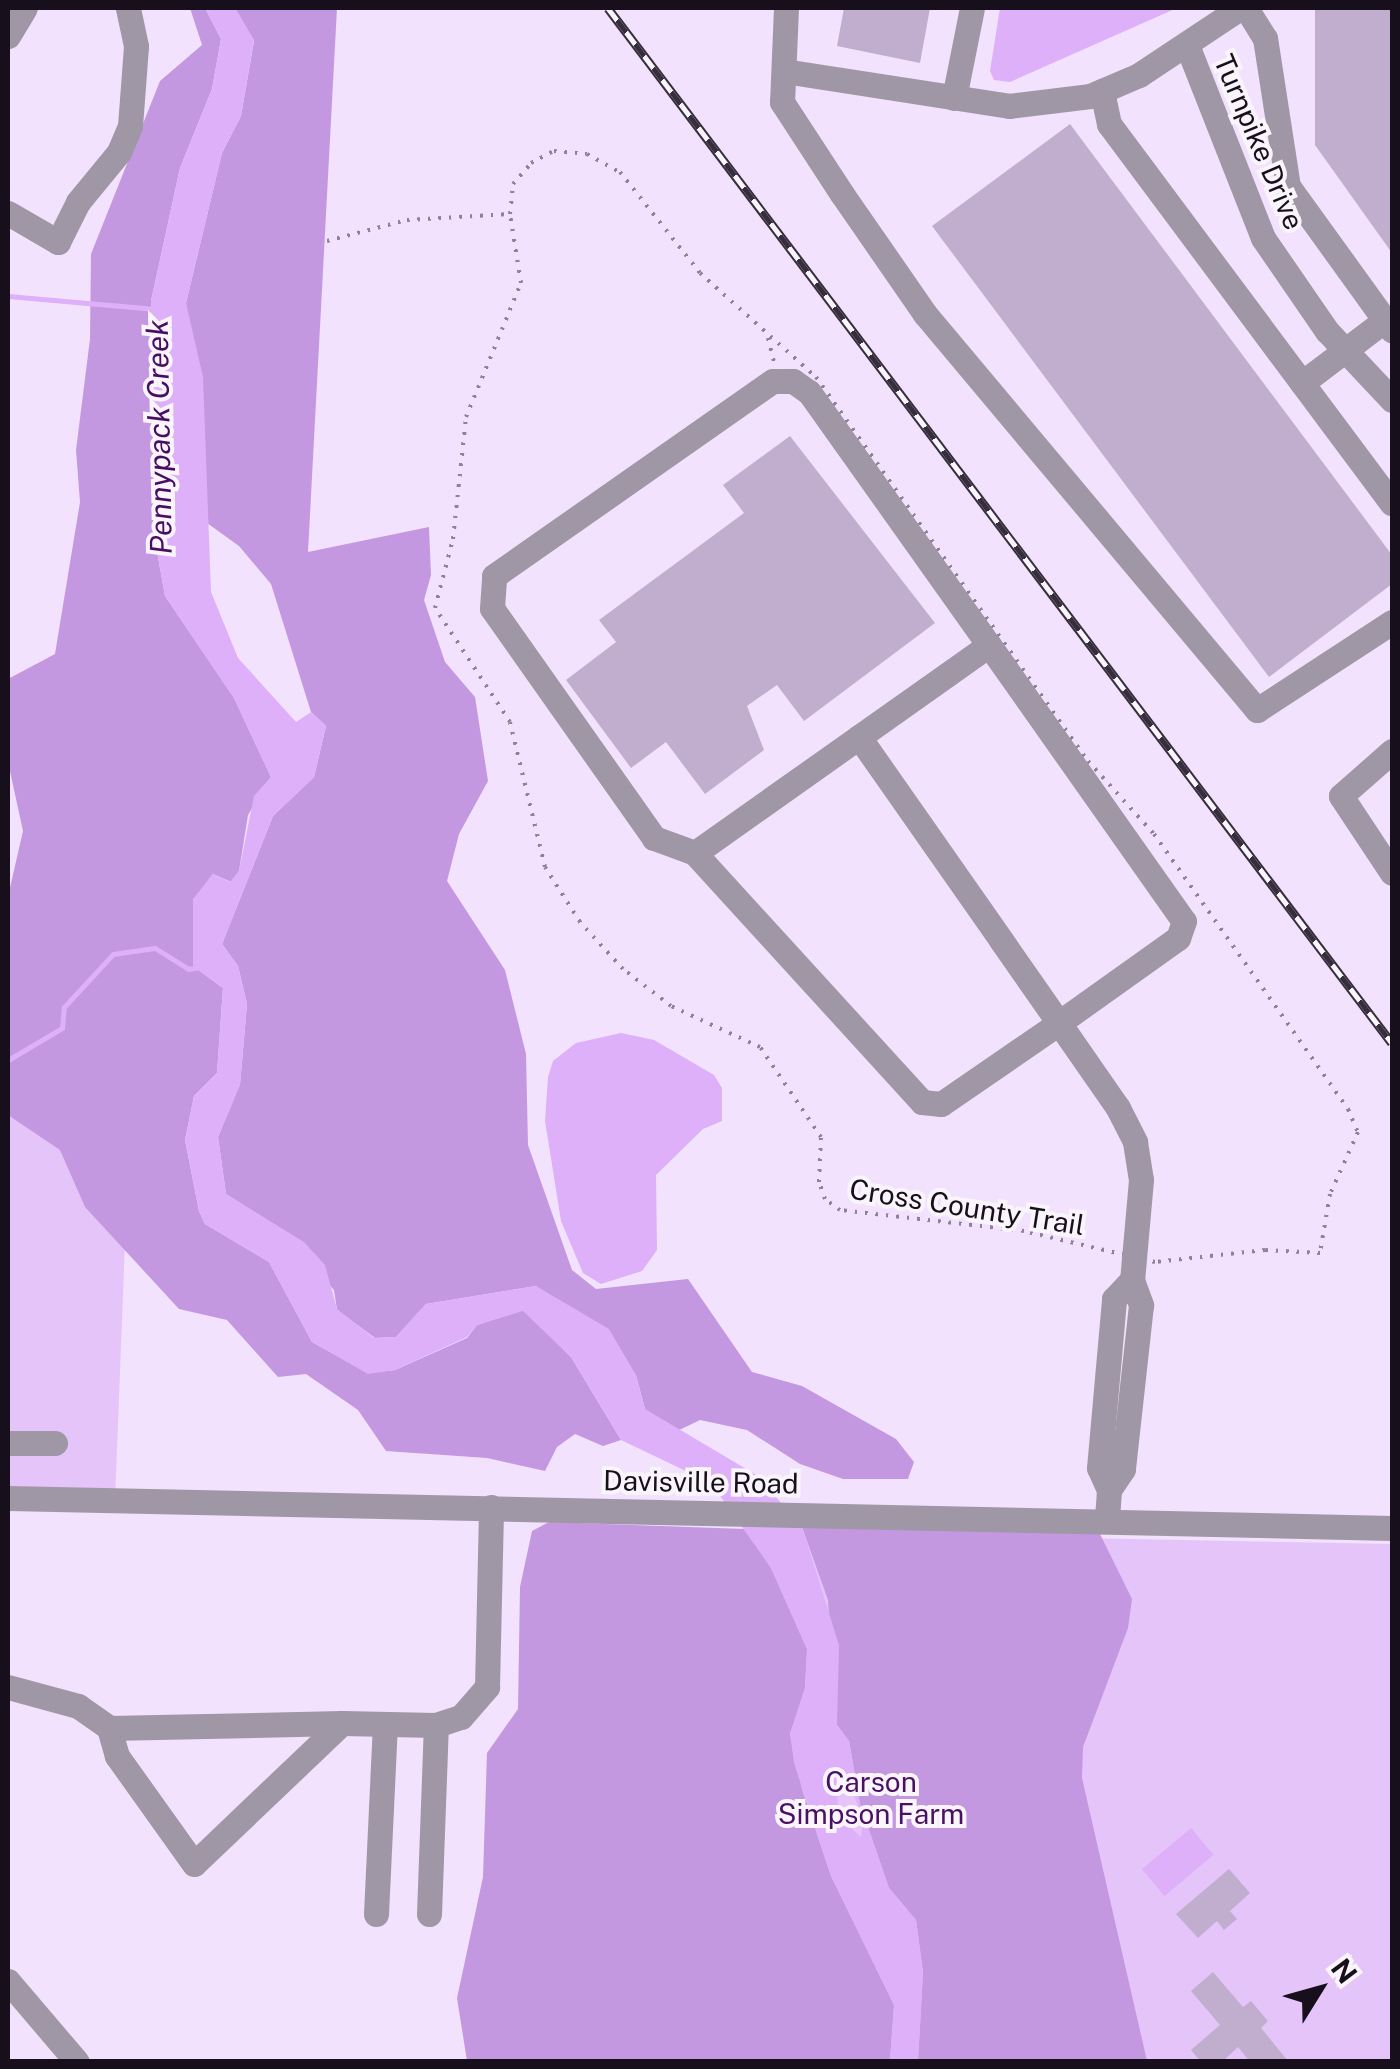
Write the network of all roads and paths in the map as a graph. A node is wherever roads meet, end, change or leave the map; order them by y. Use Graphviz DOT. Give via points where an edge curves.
graph roads {
  1 [pos="25,8"];
  2 [pos="128,8"];
  3 [pos="786,8"];
  4 [pos="972,8"];
  5 [pos="1243,8"];
  6 [pos="8,36"];
  7 [pos="1188,45"];
  8 [pos="784,72"];
  9 [pos="1102,91"];
  10 [pos="954,98"];
  11 [pos="8,213"];
  12 [pos="327,241"];
  13 [pos="1388,325"];
  14 [pos="1346,350"];
  15 [pos="1302,383"];
  16 [pos="1392,400"];
  17 [pos="1392,503"];
  18 [pos="1392,622"];
  19 [pos="989,645"];
  20 [pos="859,737"];
  21 [pos="1392,752"];
  22 [pos="695,853"];
  23 [pos="1392,873"];
  24 [pos="1059,1022"];
  25 [pos="1119,1254"];
  26 [pos="8,1443"];
  27 [pos="55,1443"];
  28 [pos="8,1498"];
  29 [pos="491,1508"];
  30 [pos="1107,1520"];
  31 [pos="1392,1528"];
  32 [pos="8,1687"];
  33 [pos="342,1723"];
  34 [pos="385,1724"];
  35 [pos="436,1725"];
  36 [pos="108,1728"];
  37 [pos="376,1914"];
  38 [pos="429,1914"];
  39 [pos="8,1981"];
  40 [pos="77,2062"];
  1 -- 6 [label="street"];
  2 -- 11 [label="street" via="136,46 130,126 118,152 78,202 58,242"];
  3 -- 8 [label="street"];
  4 -- 10 [label="street"];
  5 -- 7 [label="street"];
  5 -- 13 [label="street" via="1265,38 1288,186"];
  7 -- 9 [label="street"];
  7 -- 14 [label="street, Turnpike Drive" via="1263,238"];
  8 -- 10 [label="street"];
  8 -- 18 [label="street" via="782,102 925,314 1257,710"];
  9 -- 10 [label="street" via="1010,106"];
  9 -- 15 [label="street" via="1109,124"];
  12 -- 25 [label="path, Cross County Trail" via="407,220 510,214 521,282 466,417 453,539 435,608 510,722 546,866 580,922 622,969 671,1006 760,1047 821,1137 820,1182 825,1199 840,1210 1024,1231"];
  13 -- 14 [label="street"];
  14 -- 15 [label="street"];
  14 -- 16 [label="street, Turnpike Drive"];
  15 -- 17 [label="street"];
  19 -- 20 [label="street"];
  19 -- 22 [label="street" via="808,392 792,382 773,381 494,576 492,608 654,838"];
  19 -- 24 [label="street" via="1184,921 1178,938"];
  20 -- 22 [label="street"];
  20 -- 24 [label="street"];
  21 -- 23 [label="street" via="1341,796"];
  22 -- 24 [label="street" via="922,1102 941,1104"];
  24 -- 30 [label="street" via="1135,1142 1141,1180 1132,1280 1114,1299 1099,1468 1109,1490"];
  26 -- 27 [label="street"];
  28 -- 29 [label="street, Davisville Road"];
  29 -- 30 [label="street, Davisville Road"];
  29 -- 35 [label="street" via="487,1687 472,1710"];
  30 -- 31 [label="street, Davisville Road"];
  32 -- 36 [label="street" via="78,1706"];
  33 -- 34 [label="street"];
  33 -- 36 [label="street"];
  33 -- 36 [label="street" via="194,1864 118,1756"];
  34 -- 35 [label="street"];
  34 -- 37 [label="street"];
  35 -- 38 [label="street"];
  39 -- 40 [label="street"];
}
